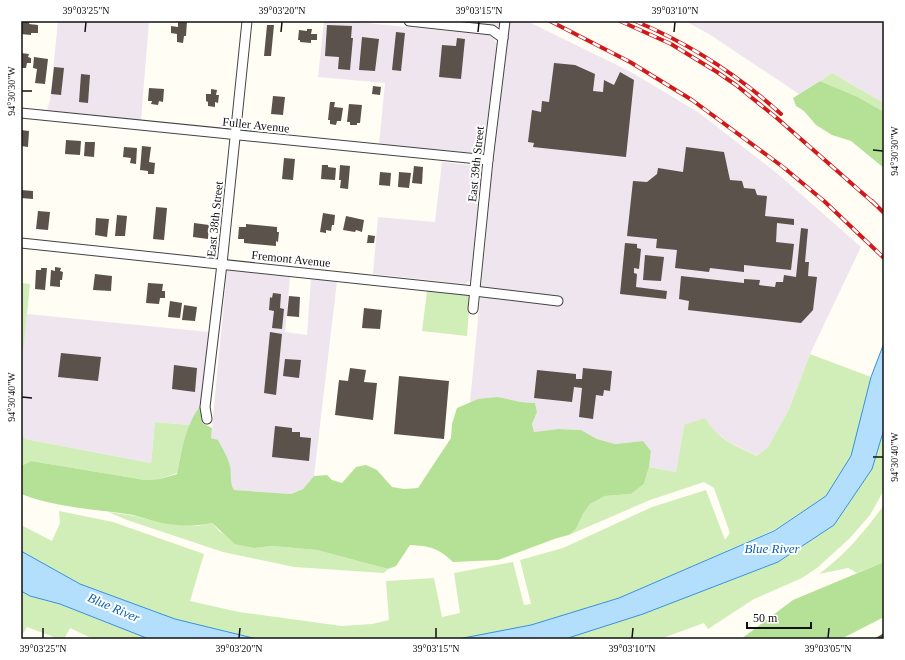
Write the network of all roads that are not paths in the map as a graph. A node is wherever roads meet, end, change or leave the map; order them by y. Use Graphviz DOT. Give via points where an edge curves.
graph roads {
  1 [pos="247,21"];
  2 [pos="409,21"];
  3 [pos="505,21"];
  4 [pos="502,38"];
  5 [pos="21,113"];
  6 [pos="235,135"];
  7 [pos="488,160"];
  8 [pos="21,243"];
  9 [pos="222,264"];
  10 [pos="474,291"];
  11 [pos="558,301"];
  12 [pos="473,309"];
  13 [pos="207,419"];
  1 -- 6 [label="street, East 38th Street"];
  2 -- 4 [label="street" via="492,30"];
  3 -- 4 [label="street, East 39th Street"];
  4 -- 7 [label="street, East 39th Street"];
  5 -- 6 [label="street, Fuller Avenue"];
  6 -- 7 [label="street, Fuller Avenue"];
  6 -- 9 [label="street, East 38th Street"];
  7 -- 10 [label="street, East 39th Street"];
  8 -- 9 [label="street, Fremont Avenue"];
  9 -- 10 [label="street, Fremont Avenue"];
  9 -- 13 [label="street, East 38th Street" via="205,407"];
  10 -- 11 [label="street, Fremont Avenue"];
  10 -- 12 [label="street, East 39th Street"];
}
